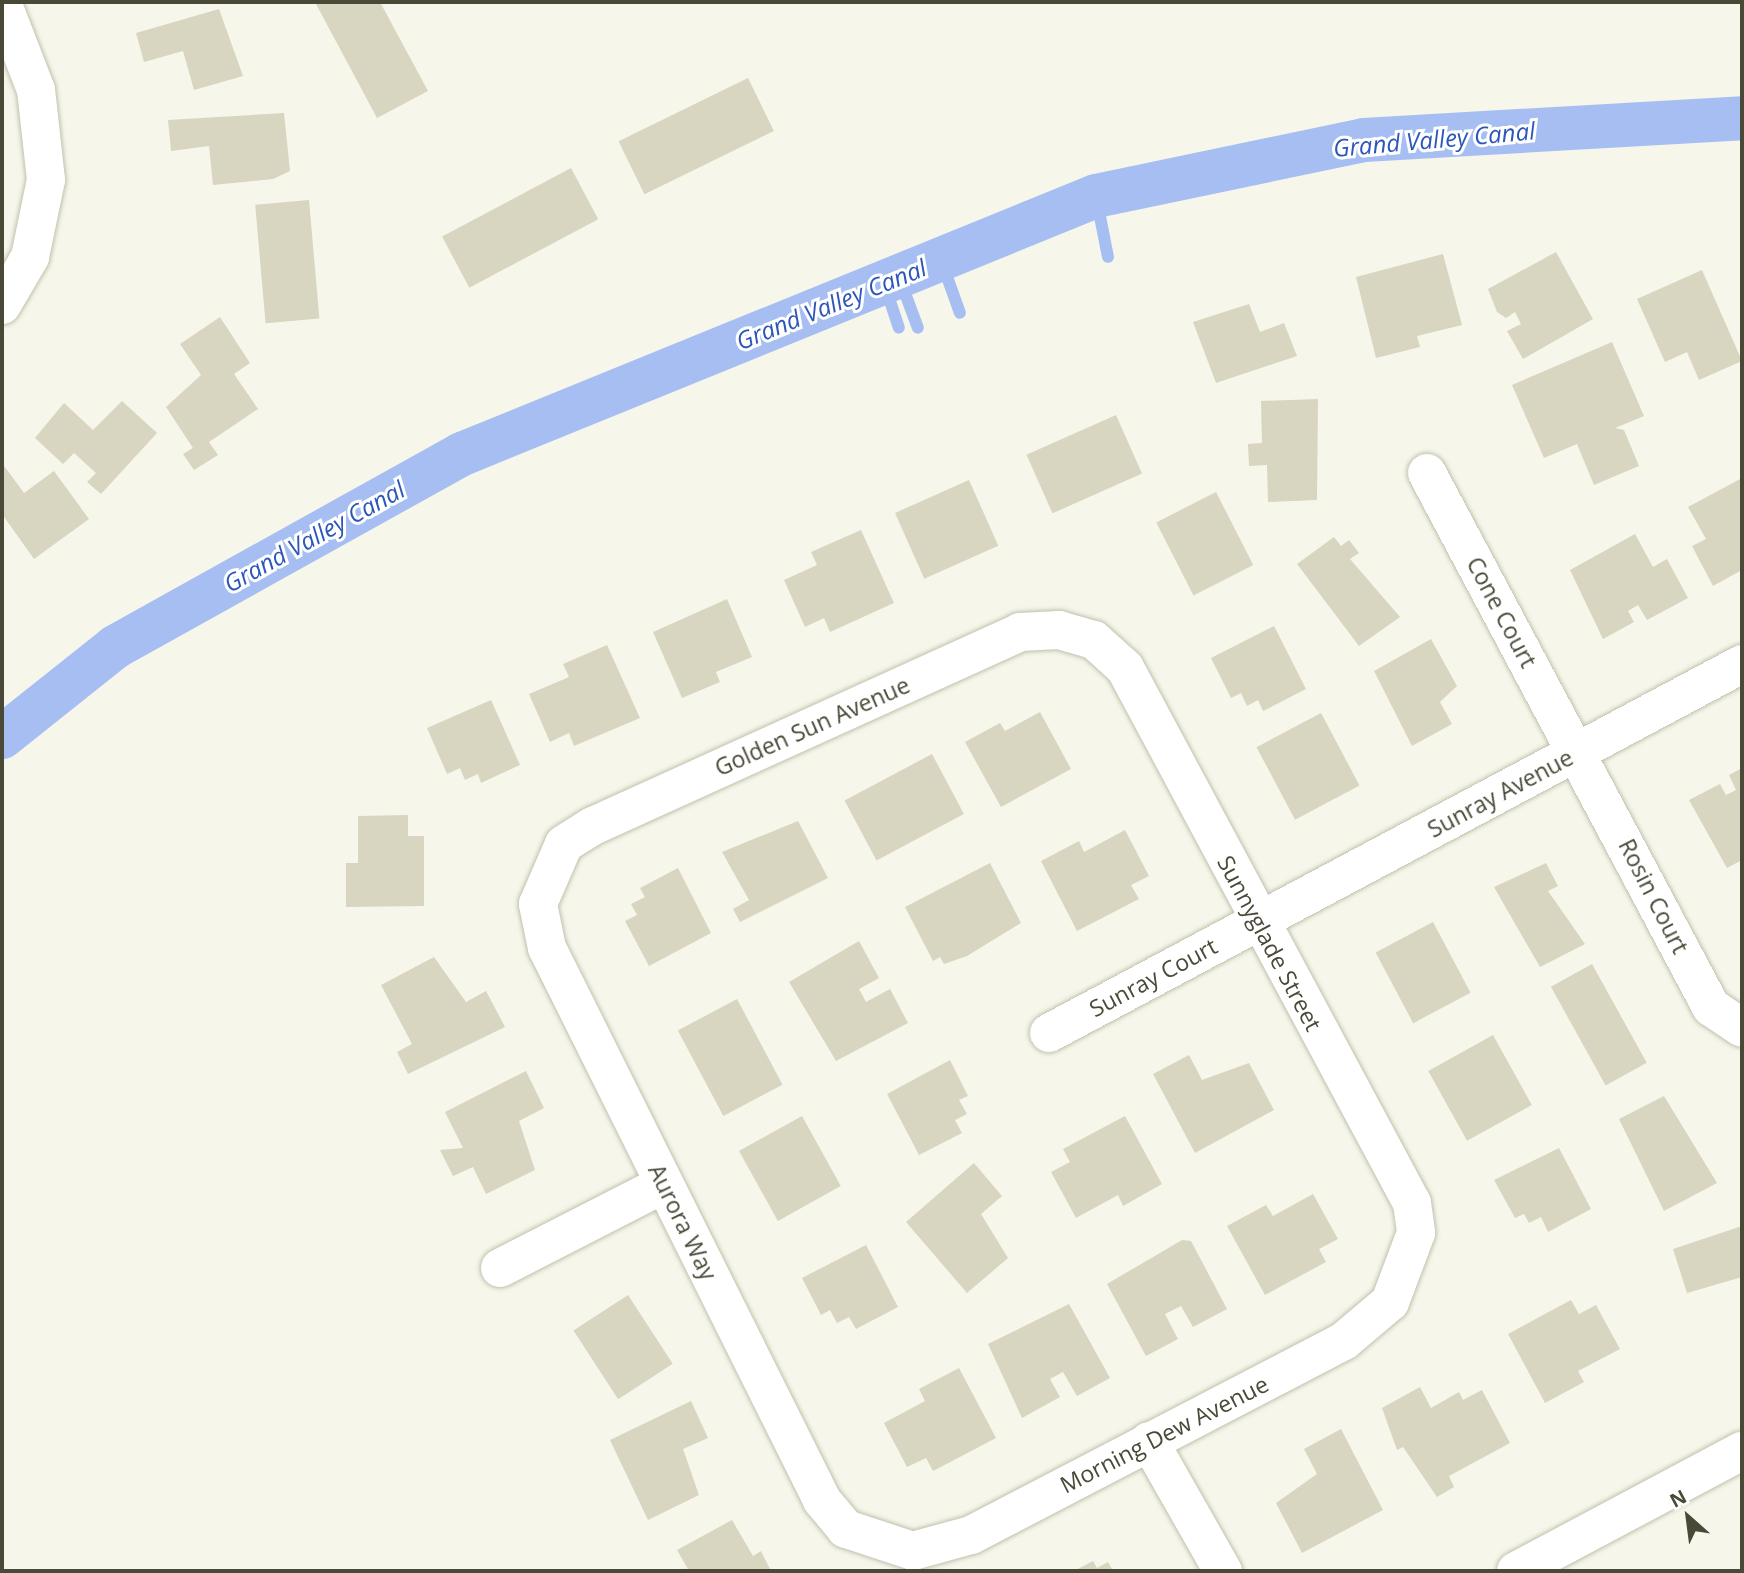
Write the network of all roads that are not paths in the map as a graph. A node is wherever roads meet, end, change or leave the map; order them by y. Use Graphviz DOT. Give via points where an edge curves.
graph roads {
  1 [pos="2,2"];
  2 [pos="2,305"];
  3 [pos="1427,473"];
  4 [pos="1094,640"];
  5 [pos="1742,664"];
  6 [pos="1578,752"];
  7 [pos="549,870"];
  8 [pos="1257,921"];
  9 [pos="1742,1028"];
  10 [pos="1049,1033"];
  11 [pos="664,1184"];
  12 [pos="1409,1259"];
  13 [pos="500,1268"];
  14 [pos="1149,1441"];
  15 [pos="1742,1451"];
  16 [pos="882,1544"];
  17 [pos="1223,1571"];
  18 [pos="1516,1571"];
  1 -- 2 [label="street" via="36,90 46,180 30,257"];
  3 -- 6 [label="street, Cone Court"];
  4 -- 7 [label="street, Golden Sun Avenue" via="1059,630 1020,632 593,826 564,844"];
  4 -- 8 [label="street, Sunnyglade Street" via="1125,668"];
  5 -- 6 [label="street, Sunray Avenue"];
  6 -- 8 [label="street, Sunray Avenue"];
  6 -- 9 [label="street, Rosin Court" via="1711,1007"];
  7 -- 11 [label="street, Aurora Way" via="538,904 547,948"];
  8 -- 10 [label="street, Sunray Court"];
  8 -- 12 [label="street, Sunnyglade Street" via="1412,1203 1416,1233"];
  11 -- 13 [label="street"];
  11 -- 16 [label="street, Aurora Way" via="822,1500 846,1529"];
  12 -- 14 [label="street, Morning Dew Avenue" via="1390,1302 1345,1341"];
  14 -- 16 [label="street, Morning Dew Avenue" via="971,1535 913,1550"];
  14 -- 17 [label="street"];
  15 -- 18 [label="street"];
}
